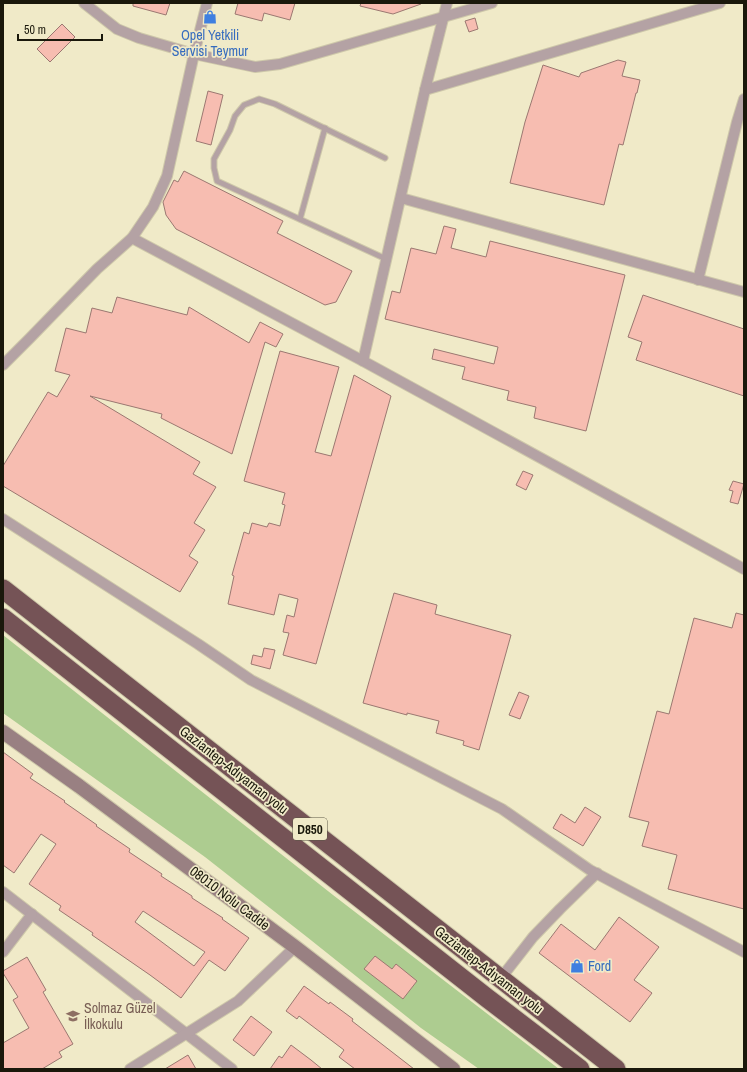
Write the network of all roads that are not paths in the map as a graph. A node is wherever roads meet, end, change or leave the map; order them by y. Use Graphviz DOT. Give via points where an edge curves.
graph roads {
  1 [pos="84,3"];
  2 [pos="207,3"];
  3 [pos="448,3"];
  4 [pos="492,3"];
  5 [pos="720,3"];
  6 [pos="444,17"];
  7 [pos="194,54"];
  8 [pos="425,90"];
  9 [pos="744,99"];
  10 [pos="324,128"];
  11 [pos="385,158"];
  12 [pos="401,198"];
  13 [pos="300,218"];
  14 [pos="132,238"];
  15 [pos="386,259"];
  16 [pos="698,280"];
  17 [pos="744,292"];
  18 [pos="363,361"];
  19 [pos="3,365"];
  20 [pos="3,519"];
  21 [pos="744,569"];
  22 [pos="3,589"];
  23 [pos="3,618"];
  24 [pos="4,735"];
  25 [pos="597,874"];
  26 [pos="3,892"];
  27 [pos="32,914"];
  28 [pos="295,947"];
  29 [pos="3,952"];
  30 [pos="744,952"];
  31 [pos="501,978"];
  32 [pos="186,1034"];
  33 [pos="445,1067"];
  34 [pos="130,1069"];
  35 [pos="232,1069"];
  36 [pos="580,1069"];
  37 [pos="616,1069"];
  1 -- 7 [label="street" via="117,29"];
  2 -- 7 [label="street"];
  3 -- 6 [label="street"];
  4 -- 6 [label="street"];
  5 -- 8 [label="street"];
  6 -- 7 [label="street" via="280,64 255,67"];
  6 -- 8 [label="street"];
  7 -- 14 [label="street" via="167,176 153,207"];
  8 -- 12 [label="street"];
  9 -- 16 [label="street"];
  10 -- 11 [label="lane"];
  10 -- 13 [label="lane"];
  10 -- 13 [label="lane" via="259,99 244,105 235,116 214,159 217,181"];
  12 -- 15 [label="street"];
  12 -- 16 [label="street"];
  13 -- 15 [label="lane"];
  14 -- 18 [label="street"];
  14 -- 19 [label="street" via="97,269"];
  15 -- 18 [label="street"];
  16 -- 17 [label="street"];
  18 -- 21 [label="street"];
  20 -- 25 [label="street" via="251,680 502,809"];
  22 -- 31 [label="highway, Gaziantep-Adıyaman yolu / D850"];
  23 -- 36 [label="highway, Gaziantep-Adıyaman yolu / D850"];
  24 -- 28 [label="street, 08010 Nolu Cadde" via="85,791"];
  25 -- 30 [label="street"];
  25 -- 31 [label="street" via="533,937"];
  26 -- 27 [label="street"];
  27 -- 29 [label="street"];
  27 -- 32 [label="street"];
  28 -- 32 [label="street" via="238,1001"];
  28 -- 33 [label="street, 08010 Nolu Cadde"];
  31 -- 37 [label="highway, Gaziantep-Adıyaman yolu / D850"];
  32 -- 34 [label="street"];
  32 -- 35 [label="street"];
}
